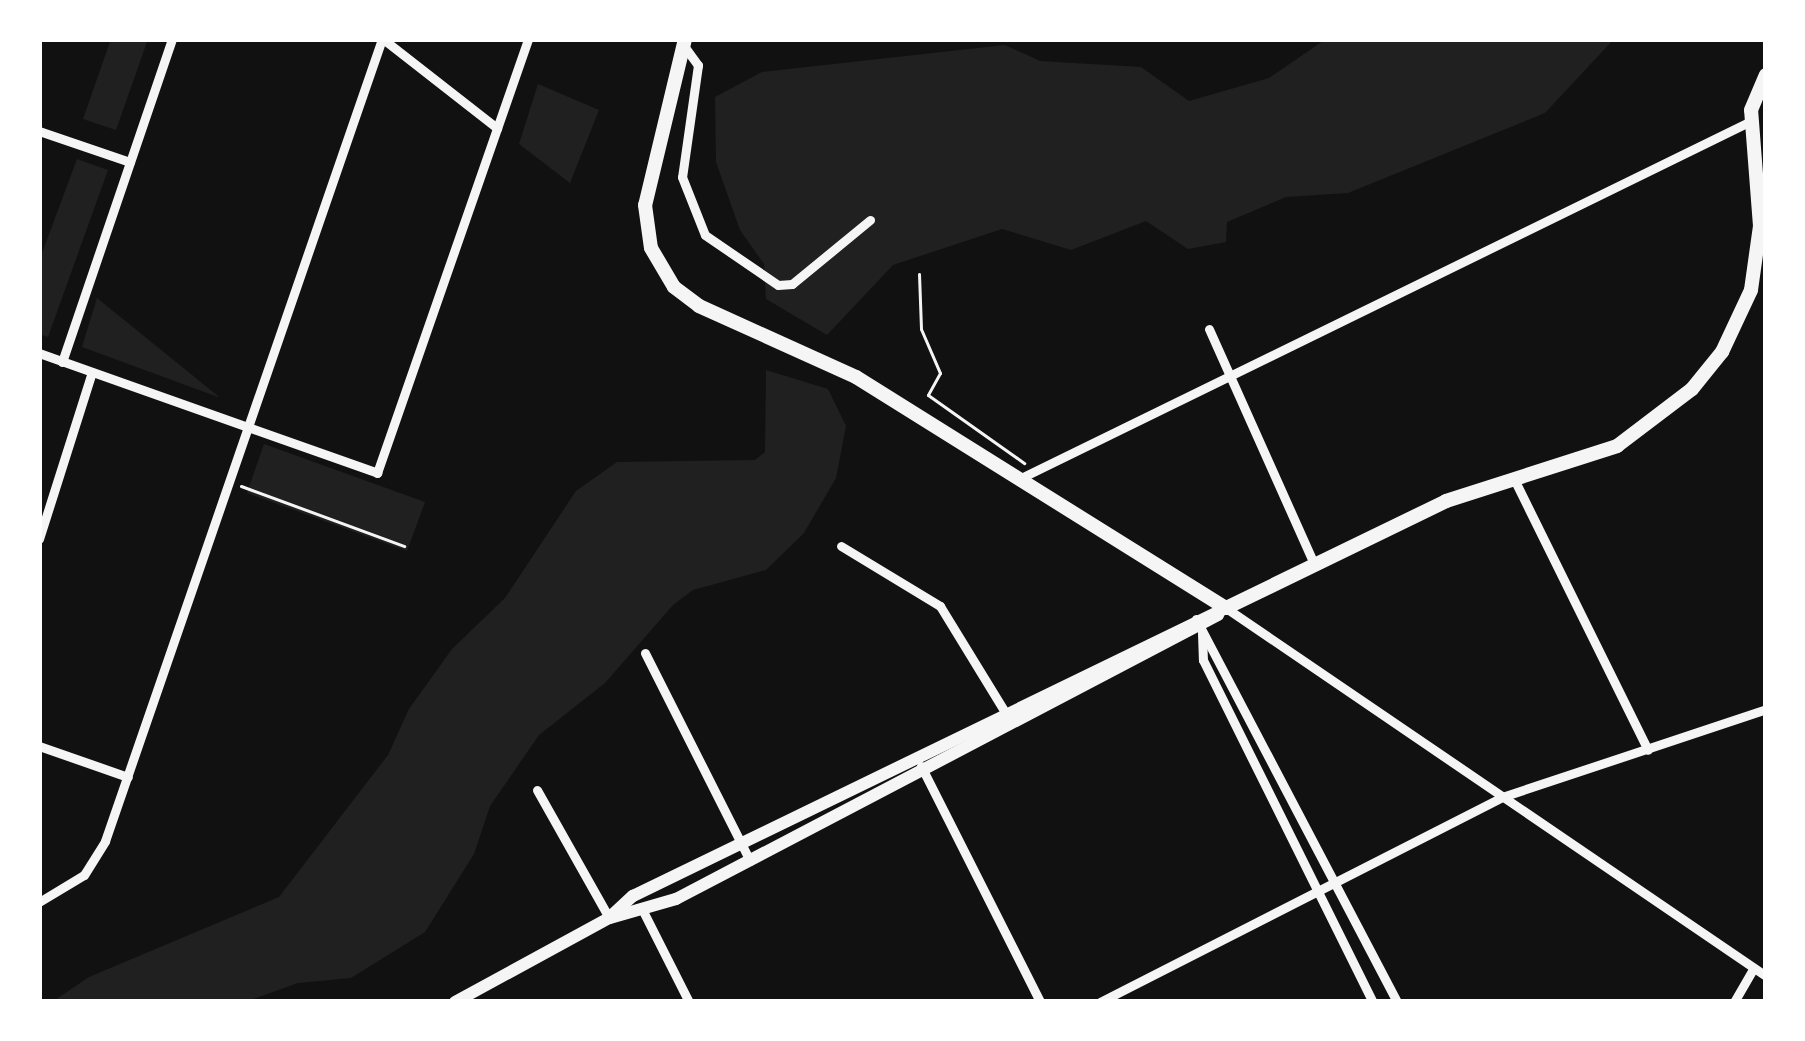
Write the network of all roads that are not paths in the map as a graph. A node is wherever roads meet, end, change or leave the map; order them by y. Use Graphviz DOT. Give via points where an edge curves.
graph roads {
  1 [pos="172,39"];
  2 [pos="383,39"];
  3 [pos="528,39"];
  4 [pos="685,43"];
  5 [pos="1766,75"];
  6 [pos="1751,121"];
  7 [pos="497,128"];
  8 [pos="39,131"];
  9 [pos="130,162"];
  10 [pos="870,220"];
  11 [pos="1209,329"];
  12 [pos="39,353"];
  13 [pos="62,362"];
  14 [pos="92,372"];
  15 [pos="1229,372"];
  16 [pos="253,429"];
  17 [pos="1030,473"];
  18 [pos="1514,478"];
  19 [pos="39,539"];
  20 [pos="841,546"];
  21 [pos="1314,564"];
  22 [pos="1226,608"];
  23 [pos="1199,624"];
  24 [pos="645,653"];
  25 [pos="1766,709"];
  26 [pos="1010,721"];
  27 [pos="39,746"];
  28 [pos="1648,750"];
  29 [pos="921,766"];
  30 [pos="128,777"];
  31 [pos="537,790"];
  32 [pos="1502,797"];
  33 [pos="740,845"];
  34 [pos="750,861"];
  35 [pos="1337,881"];
  36 [pos="1317,891"];
  37 [pos="39,902"];
  38 [pos="644,913"];
  39 [pos="609,918"];
  40 [pos="1754,968"];
  41 [pos="1766,976"];
  42 [pos="455,1002"];
  43 [pos="689,1002"];
  44 [pos="1040,1002"];
  45 [pos="1100,1002"];
  46 [pos="1373,1002"];
  47 [pos="1397,1002"];
  48 [pos="1734,1002"];
  1 -- 9 [label="street"];
  2 -- 7 [label="street"];
  2 -- 16 [label="street"];
  3 -- 7 [label="street"];
  4 -- 10 [label="street" via="698,65 685,200 717,247 778,285 792,284"];
  4 -- 17 [label="main road" via="646,191 647,234 674,287"];
  5 -- 6 [label="main road"];
  6 -- 15 [label="street"];
  6 -- 18 [label="main road" via="1759,247 1751,290 1722,352 1637,434"];
  7 -- 16 [label="street" via="377,473"];
  8 -- 9 [label="street"];
  9 -- 13 [label="street"];
  11 -- 15 [label="street"];
  12 -- 13 [label="street"];
  13 -- 14 [label="street"];
  14 -- 16 [label="street"];
  14 -- 19 [label="street"];
  15 -- 17 [label="street"];
  15 -- 21 [label="street"];
  16 -- 30 [label="street"];
  17 -- 22 [label="main road"];
  18 -- 21 [label="main road"];
  18 -- 28 [label="street"];
  20 -- 26 [label="street" via="940,606"];
  21 -- 22 [label="main road"];
  22 -- 23 [label="street"];
  22 -- 32 [label="street"];
  23 -- 26 [label="street"];
  23 -- 35 [label="street"];
  23 -- 36 [label="street" via="1203,660"];
  24 -- 33 [label="street"];
  25 -- 28 [label="street"];
  26 -- 29 [label="street"];
  27 -- 30 [label="street"];
  28 -- 32 [label="street"];
  29 -- 33 [label="street"];
  29 -- 34 [label="street"];
  29 -- 44 [label="street"];
  30 -- 37 [label="street" via="92,865"];
  31 -- 39 [label="street"];
  32 -- 35 [label="street"];
  32 -- 40 [label="street"];
  33 -- 34 [label="street"];
  33 -- 39 [label="street" via="633,896"];
  34 -- 38 [label="street"];
  35 -- 36 [label="street"];
  35 -- 47 [label="street"];
  36 -- 45 [label="street"];
  36 -- 46 [label="street"];
  38 -- 39 [label="street"];
  38 -- 43 [label="street"];
  39 -- 42 [label="street"];
  40 -- 41 [label="street"];
  40 -- 48 [label="street"];
}
